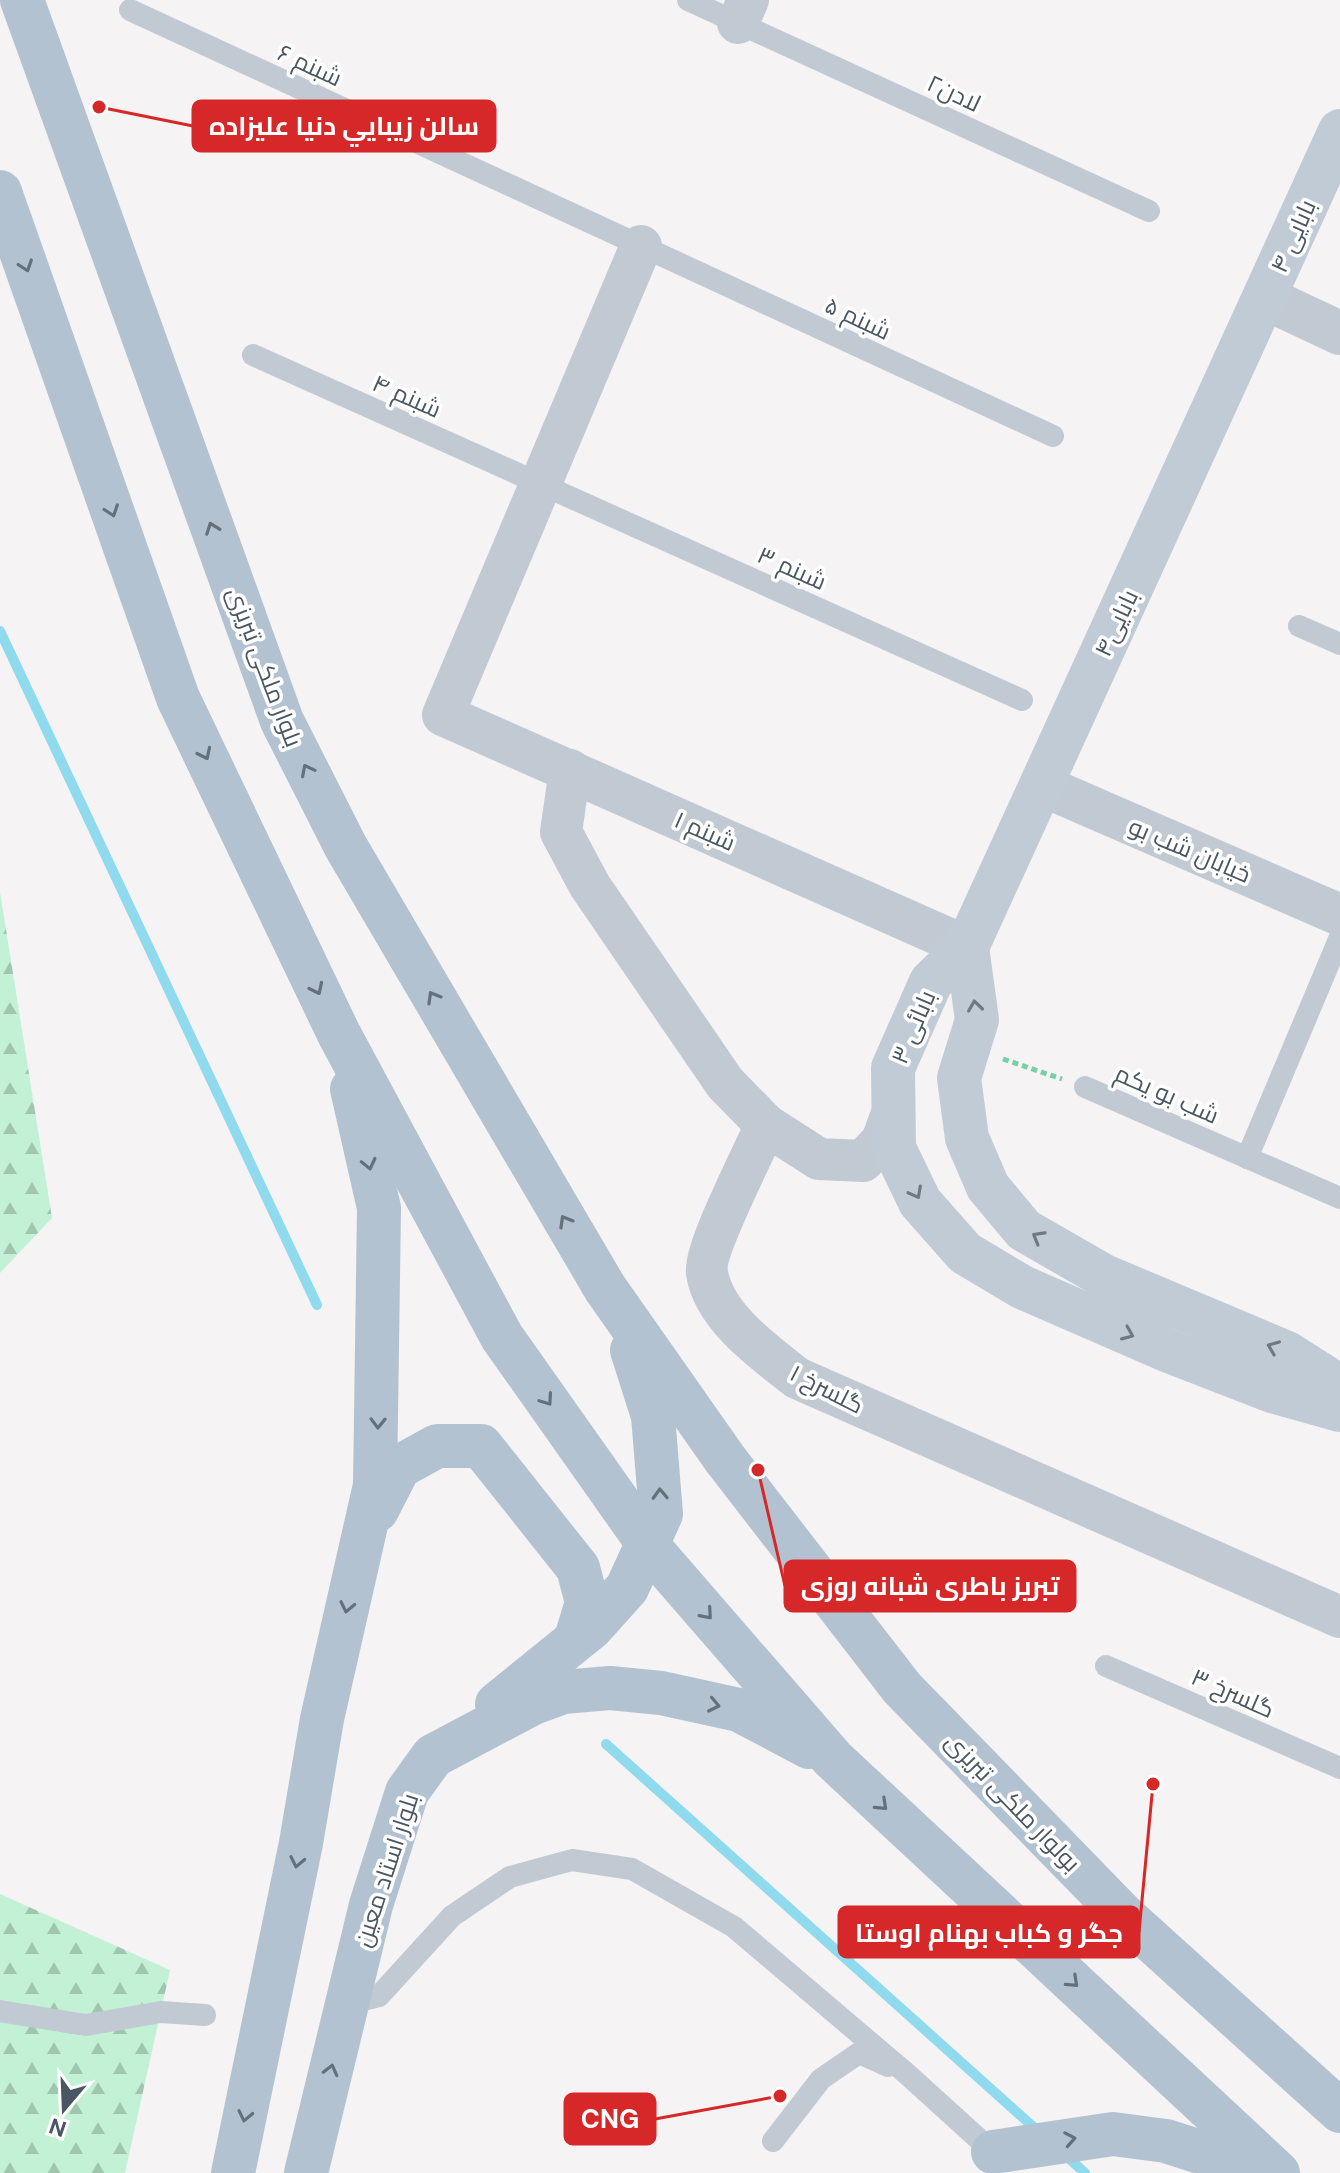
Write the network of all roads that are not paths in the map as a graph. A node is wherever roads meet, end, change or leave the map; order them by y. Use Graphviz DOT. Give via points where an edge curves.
graph roads {
  1 [pos="22,0"];
  2 [pos="688,0"];
  3 [pos="130,10"];
  4 [pos="743,11"];
  5 [pos="1340,131"];
  6 [pos="0,192"];
  7 [pos="1149,211"];
  8 [pos="641,246"];
  9 [pos="1265,298"];
  10 [pos="1340,333"];
  11 [pos="253,355"];
  12 [pos="1053,436"];
  13 [pos="540,484"];
  14 [pos="1299,626"];
  15 [pos="1340,644"];
  16 [pos="1022,700"];
  17 [pos="570,770"];
  18 [pos="1041,785"];
  19 [pos="1340,915"];
  20 [pos="1340,937"];
  21 [pos="967,947"];
  22 [pos="339,1034"];
  23 [pos="1085,1087"];
  24 [pos="894,1108"];
  25 [pos="766,1125"];
  26 [pos="1247,1158"];
  27 [pos="1340,1198"];
  28 [pos="611,1298"];
  29 [pos="1340,1387"];
  30 [pos="1340,1410"];
  31 [pos="362,1536"];
  32 [pos="1340,1617"];
  33 [pos="576,1639"];
  34 [pos="1106,1666"];
  35 [pos="433,1756"];
  36 [pos="833,1759"];
  37 [pos="1340,1768"];
  38 [pos="347,2004"];
  39 [pos="0,2011"];
  40 [pos="205,2015"];
  41 [pos="907,2074"];
  42 [pos="1340,2111"];
  43 [pos="773,2141"];
  44 [pos="993,2152"];
  45 [pos="233,2173"];
  46 [pos="306,2173"];
  47 [pos="1265,2173"];
  48 [pos="1278,2173"];
  28 -- 1 [label="main road, بلوار ملکى تبریزى, one-way" via="346,847 282,721"];
  2 -- 4 [label="lane, لادن۲"];
  3 -- 8 [label="lane, شبنم ۶"];
  4 -- 7 [label="lane, لادن۲"];
  5 -- 9 [label="main road, بابایی ۴"];
  6 -- 22 [label="main road, one-way" via="178,698"];
  8 -- 12 [label="lane, شبنم ۵"];
  8 -- 13 [label="street"];
  9 -- 10 [label="street"];
  9 -- 18 [label="main road, بابایی۴"];
  11 -- 13 [label="lane, شبنم ۴"];
  13 -- 16 [label="lane, شبنم ۳"];
  13 -- 17 [label="street, شبنم ۱" via="443,715"];
  14 -- 15 [label="lane"];
  17 -- 21 [label="street, شبنم ۱"];
  17 -- 25 [label="street" via="561,832 583,872 725,1083"];
  18 -- 19 [label="street, خیابان شب بو"];
  18 -- 21 [label="main road, بابایی۴"];
  20 -- 26 [label="lane"];
  21 -- 24 [label="main road, بابائی ۳" via="931,982 893,1068"];
  29 -- 21 [label="main road, بابائی ۳, one-way" via="1287,1353 1104,1276 1024,1230 988,1187 967,1138 959,1078 977,1020"];
  22 -- 31 [label="main road, one-way" via="379,1208 375,1485"];
  22 -- 36 [label="main road, one-way" via="502,1337 656,1555"];
  23 -- 26 [label="lane, شب بو یکم"];
  24 -- 25 [label="street" via="882,1141 863,1161 819,1159"];
  24 -- 30 [label="main road, بابائی ۳, one-way" via="894,1148 920,1202 965,1253 1022,1287 1155,1345 1272,1391"];
  25 -- 32 [label="street, گلسرخ ۱" via="706,1271 720,1304 756,1346 797,1378"];
  26 -- 27 [label="lane, شب بو یکم"];
  33 -- 28 [label="main road, one-way" via="627,1588 661,1514 653,1416"];
  28 -- 42 [label="main road, بولوار ملکی تبریزی" via="725,1459 902,1688 1123,1915"];
  31 -- 33 [label="main road" via="399,1467 437,1446 481,1446 578,1568 587,1602"];
  31 -- 45 [label="main road, one-way"];
  33 -- 35 [label="main road"];
  34 -- 37 [label="lane, گلسرخ ۳"];
  35 -- 36 [label="main road, بلوار استاد معین, one-way" via="533,1703 563,1692 610,1688 739,1710"];
  35 -- 38 [label="main road, بلوار استاد معین" via="407,1792"];
  36 -- 48 [label="main road, one-way"];
  38 -- 41 [label="lane" via="379,1996 452,1916 510,1877 572,1860 632,1869 734,1927"];
  46 -- 38 [label="main road, بلوار استاد معین, one-way"];
  39 -- 40 [label="lane" via="86,2025 161,2012"];
  41 -- 43 [label="lane" via="859,2053 821,2079"];
  41 -- 44 [label="lane"];
  44 -- 47 [label="main road, one-way" via="1113,2134 1166,2141"];
}
